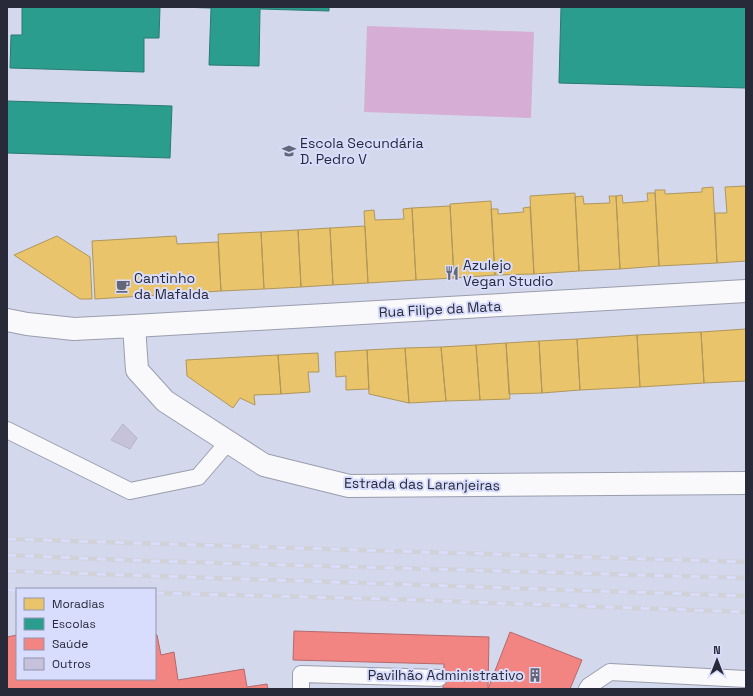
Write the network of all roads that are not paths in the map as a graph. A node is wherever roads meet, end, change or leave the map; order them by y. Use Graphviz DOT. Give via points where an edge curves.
graph roads {
  1 [pos="746,291"];
  2 [pos="7,320"];
  3 [pos="134,326"];
  4 [pos="7,430"];
  5 [pos="228,442"];
  6 [pos="746,483"];
  7 [pos="439,678"];
  8 [pos="746,679"];
  9 [pos="301,689"];
  10 [pos="587,689"];
  1 -- 3 [label="main road, Rua Filipe da Mata"];
  2 -- 3 [label="main road" via="74,329"];
  3 -- 5 [label="main road, Estrada das Laranjeiras" via="137,370 165,401"];
  4 -- 5 [label="lane" via="130,491 198,477"];
  5 -- 6 [label="main road, Estrada das Laranjeiras" via="264,465 349,486"];
  7 -- 9 [label="lane" via="301,674"];
  8 -- 10 [label="lane" via="610,672"];
}
